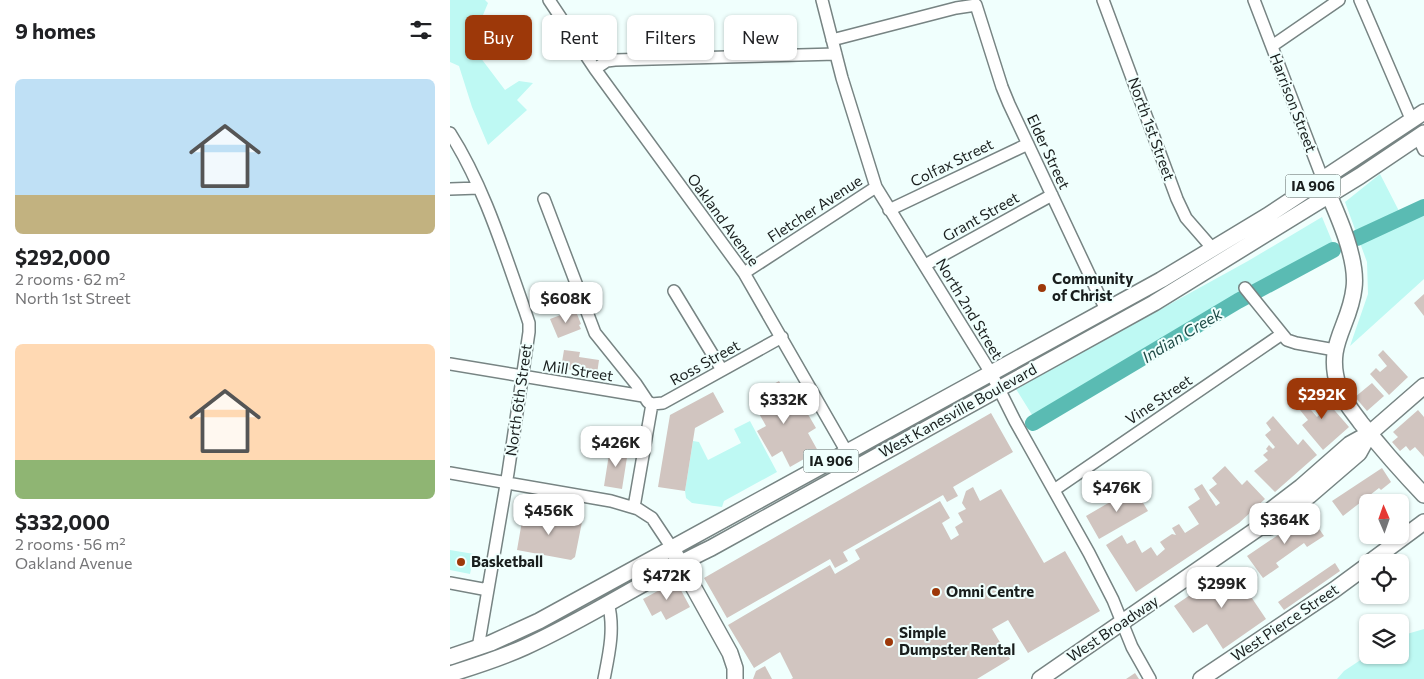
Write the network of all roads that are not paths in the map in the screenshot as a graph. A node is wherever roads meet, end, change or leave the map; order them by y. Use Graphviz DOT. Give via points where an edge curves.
graph roads {
  1 [pos="549,0"];
  2 [pos="822,0"];
  3 [pos="1103,0"];
  4 [pos="1254,0"];
  5 [pos="1339,0"];
  6 [pos="1360,0"];
  7 [pos="832,40"];
  8 [pos="1272,46"];
  9 [pos="836,54"];
  10 [pos="595,69"];
  11 [pos="1418,116"];
  12 [pos="450,133"];
  13 [pos="1422,140"];
  14 [pos="1028,144"];
  15 [pos="1323,180"];
  16 [pos="876,187"];
  17 [pos="479,188"];
  18 [pos="450,189"];
  19 [pos="1052,195"];
  20 [pos="1329,195"];
  21 [pos="544,199"];
  22 [pos="889,210"];
  23 [pos="1217,255"];
  24 [pos="925,265"];
  25 [pos="744,273"];
  26 [pos="674,291"];
  27 [pos="1248,293"];
  28 [pos="1106,310"];
  29 [pos="1282,334"];
  30 [pos="782,337"];
  31 [pos="1335,350"];
  32 [pos="450,364"];
  33 [pos="722,370"];
  34 [pos="991,374"];
  35 [pos="523,377"];
  36 [pos="1424,386"];
  37 [pos="998,389"];
  38 [pos="647,400"];
  39 [pos="1370,433"];
  40 [pos="847,452"];
  41 [pos="856,468"];
  42 [pos="450,473"];
  43 [pos="507,483"];
  44 [pos="1054,490"];
  45 [pos="1424,496"];
  46 [pos="634,507"];
  47 [pos="1424,522"];
  48 [pos="672,548"];
  49 [pos="1382,554"];
  50 [pos="680,563"];
  51 [pos="1359,571"];
  52 [pos="450,583"];
  53 [pos="488,590"];
  54 [pos="608,603"];
  55 [pos="1123,622"];
  56 [pos="478,648"];
  57 [pos="450,657"];
  58 [pos="474,672"];
  59 [pos="450,674"];
  60 [pos="604,679"];
  61 [pos="735,679"];
  62 [pos="1040,679"];
  63 [pos="1150,679"];
  64 [pos="1201,679"];
  1 -- 10 [label="street, Oakland Avenue"];
  2 -- 7 [label="street, North 2nd Street"];
  3 -- 23 [label="street, North 1st Street" via="1176,199 1186,218"];
  4 -- 8 [label="street, Harrison Street"];
  5 -- 8 [label="street"];
  6 -- 11 [label="street"];
  7 -- 9 [label="street, North 2nd Street"];
  7 -- 14 [label="street, Elder Street" via="973,4 978,7 1002,87"];
  8 -- 15 [label="street, Harrison Street"];
  9 -- 10 [label="street" via="615,60"];
  9 -- 16 [label="street, North 2nd Street"];
  10 -- 25 [label="street, Oakland Avenue"];
  11 -- 15 [label="main road, IA 906"];
  12 -- 17 [label="street, North 6th Street"];
  13 -- 20 [label="main road, IA 906"];
  14 -- 19 [label="street, Elder Street"];
  14 -- 22 [label="street, Colfax Street"];
  15 -- 20 [label="main road, Harrison Street"];
  15 -- 23 [label="main road, IA 906"];
  16 -- 22 [label="street, North 2nd Street"];
  16 -- 25 [label="street, Fletcher Avenue"];
  17 -- 18 [label="street"];
  17 -- 35 [label="street, North 6th Street" via="529,323"];
  19 -- 24 [label="street, Grant Street"];
  19 -- 28 [label="street, Elder Street"];
  20 -- 23 [label="main road, IA 906"];
  20 -- 31 [label="main road, Harrison Street" via="1352,260 1355,286"];
  21 -- 38 [label="street" via="595,333"];
  22 -- 24 [label="street, North 2nd Street"];
  23 -- 28 [label="main road, West Kanesville Boulevard / IA 906"];
  23 -- 37 [label="main road, West Kanesville Boulevard / IA 906" via="1154,303"];
  24 -- 34 [label="street, North 2nd Street"];
  25 -- 30 [label="street, Oakland Avenue"];
  26 -- 33 [label="street"];
  27 -- 29 [label="street"];
  28 -- 34 [label="main road, West Kanesville Boulevard / IA 906"];
  29 -- 31 [label="street" via="1296,343"];
  29 -- 44 [label="street, Vine Street"];
  30 -- 33 [label="street, Ross Street"];
  30 -- 40 [label="street, Oakland Avenue"];
  31 -- 39 [label="main road" via="1336,377 1341,394"];
  32 -- 35 [label="street, Mill Street"];
  33 -- 38 [label="street, Ross Street" via="663,403"];
  34 -- 37 [label="street, North 2nd Street"];
  34 -- 40 [label="main road, West Kanesville Boulevard / IA 906"];
  35 -- 38 [label="street, Mill Street"];
  35 -- 43 [label="street, North 6th Street"];
  36 -- 39 [label="main road, West Broadway"];
  37 -- 41 [label="main road, West Kanesville Boulevard / IA 906"];
  37 -- 44 [label="street, North 2nd Street"];
  38 -- 46 [label="street"];
  39 -- 45 [label="main road"];
  39 -- 55 [label="main road, West Broadway" via="1358,453 1270,526 1260,527"];
  40 -- 41 [label="street, Oakland Avenue"];
  40 -- 48 [label="main road, West Kanesville Boulevard / IA 906"];
  41 -- 50 [label="main road, West Kanesville Boulevard / IA 906"];
  42 -- 43 [label="street"];
  43 -- 46 [label="street"];
  43 -- 53 [label="street, North 6th Street"];
  44 -- 55 [label="street, North 2nd Street"];
  46 -- 48 [label="street" via="652,518"];
  47 -- 49 [label="main road, West Pierce Street"];
  48 -- 50 [label="main road"];
  48 -- 56 [label="main road, West Kanesville Boulevard / IA 906" via="539,621"];
  50 -- 54 [label="main road, West Kanesville Boulevard / IA 906"];
  50 -- 61 [label="main road" via="730,653"];
  51 -- 64 [label="main road, West Pierce Street"];
  52 -- 53 [label="street"];
  53 -- 56 [label="street, North 6th Street"];
  54 -- 58 [label="main road, West Kanesville Boulevard / IA 906"];
  54 -- 60 [label="street" via="612,626"];
  55 -- 62 [label="main road, West Broadway"];
  55 -- 63 [label="street, North 2nd Street" via="1132,647"];
  56 -- 57 [label="main road, West Kanesville Boulevard / IA 906"];
  56 -- 58 [label="main road, North 6th Street"];
  58 -- 59 [label="main road, West Kanesville Boulevard / IA 906"];
}
